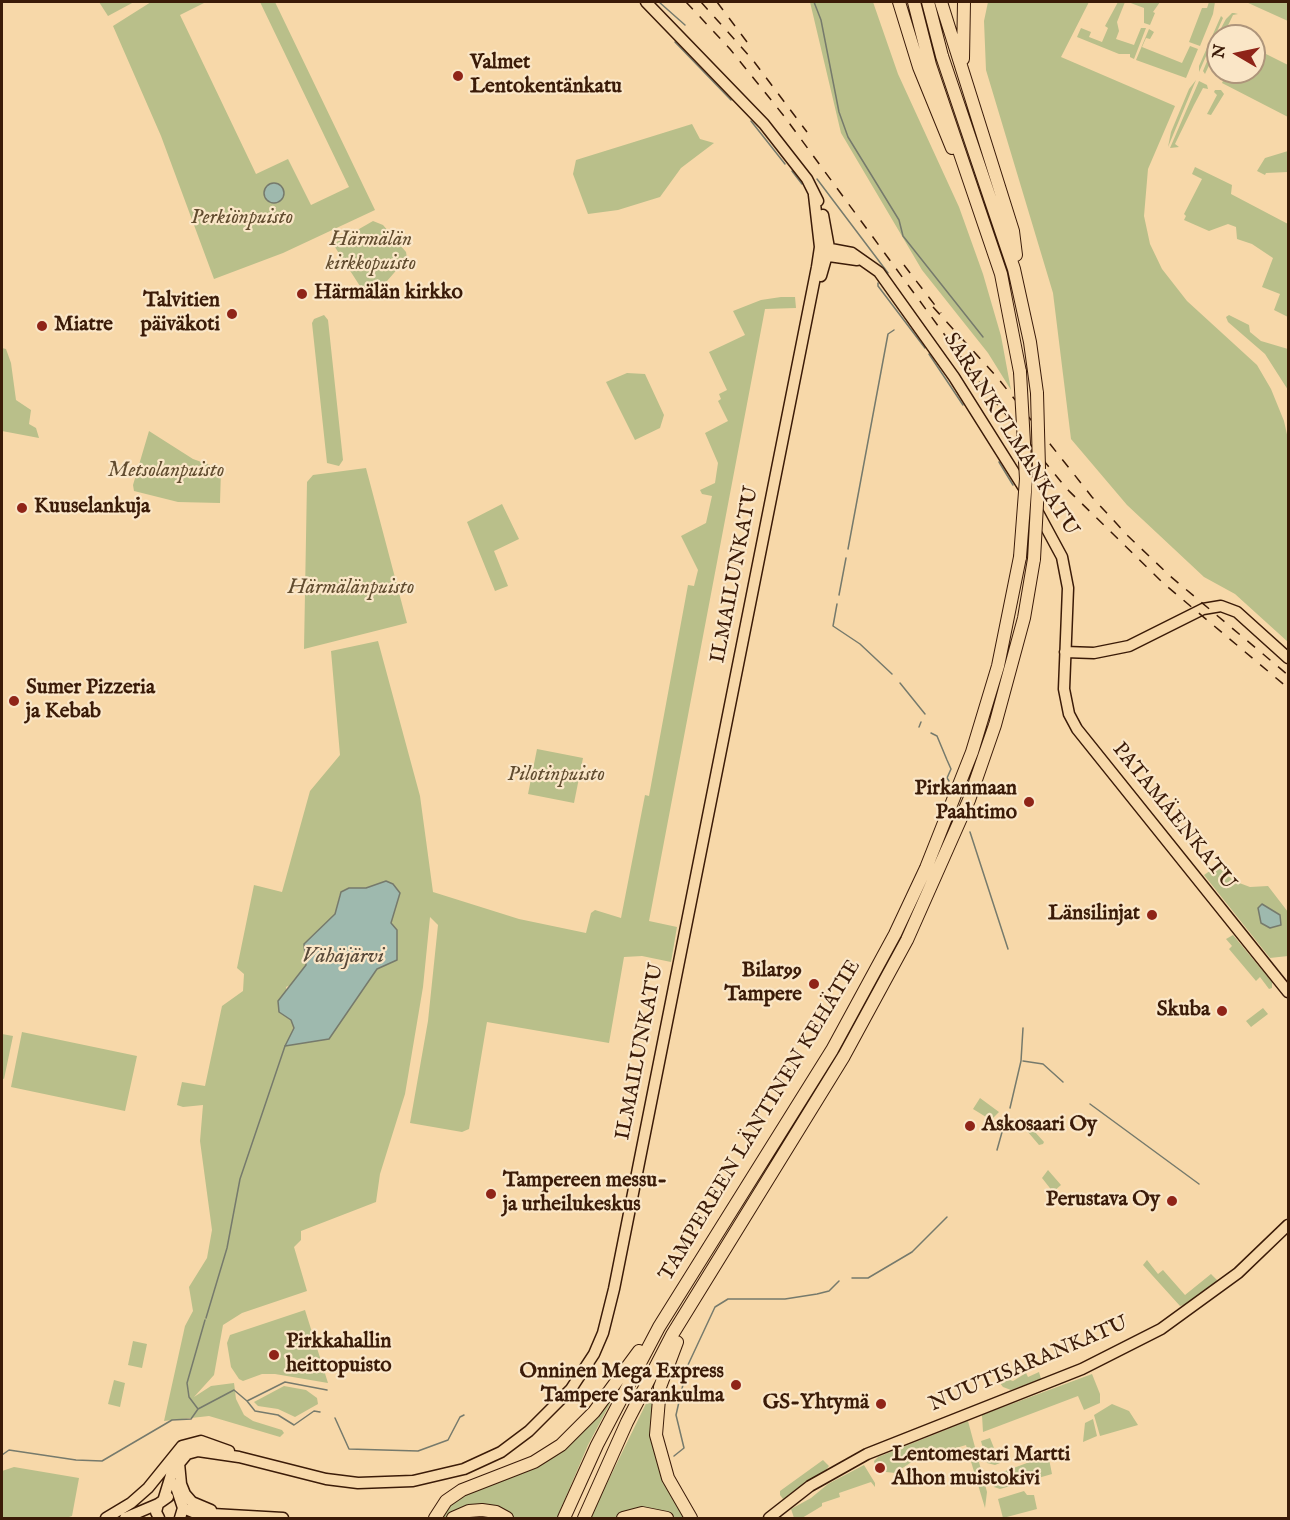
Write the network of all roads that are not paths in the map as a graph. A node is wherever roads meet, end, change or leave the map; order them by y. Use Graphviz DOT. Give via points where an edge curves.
graph roads {
  1 [pos="646,2"];
  2 [pos="899,2"];
  3 [pos="914,2"];
  4 [pos="928,2"];
  5 [pos="941,2"];
  6 [pos="964,2"];
  7 [pos="963,75"];
  8 [pos="977,198"];
  9 [pos="824,251"];
  10 [pos="1023,304"];
  11 [pos="1065,652"];
  12 [pos="1288,658"];
  13 [pos="1288,992"];
  14 [pos="1288,1225"];
  15 [pos="697,1292"];
  16 [pos="659,1326"];
  17 [pos="239,1457"];
  18 [pos="179,1463"];
  19 [pos="160,1509"];
  20 [pos="181,1509"];
  21 [pos="216,1513"];
  22 [pos="106,1518"];
  23 [pos="125,1518"];
  24 [pos="141,1518"];
  25 [pos="196,1518"];
  26 [pos="242,1518"];
  27 [pos="283,1518"];
  28 [pos="435,1518"];
  29 [pos="453,1518"];
  30 [pos="507,1518"];
  31 [pos="564,1518"];
  32 [pos="584,1518"];
  33 [pos="623,1518"];
  34 [pos="667,1518"];
  35 [pos="691,1518"];
  36 [pos="769,1518"];
  1 -- 9 [label="main road" via="764,124 807,179 814,195"];
  2 -- 8 [label="highway" via="939,121"];
  3 -- 8 [label="highway, TAMPEREEN LÄNTINEN KEHÄTIE" via="930,65"];
  4 -- 10 [label="highway, TAMPEREEN LÄNTINEN KEHÄTIE"];
  5 -- 7 [label="highway"];
  6 -- 7 [label="highway"];
  7 -- 10 [label="highway" via="1013,231"];
  8 -- 16 [label="highway, TAMPEREEN LÄNTINEN KEHÄTIE, bridge" via="1001,274 1020,372 1026,479 1020,556 998,666 972,752 895,934 832,1050"];
  9 -- 11 [label="main road, SARANKULMANKATU" via="864,261 879,272 954,377 1056,542 1068,588"];
  9 -- 17 [label="main road, ILMAILUNKATU" via="805,328 614,1289 594,1354 571,1389 530,1431 501,1452 460,1470 404,1482 358,1483"];
  10 -- 15 [label="highway, TAMPEREEN LÄNTINEN KEHÄTIE, bridge" via="1037,393 1039,477 1034,559 1024,618 995,725 938,874 874,1004"];
  11 -- 12 [label="main road" via="1094,653 1129,646 1216,606 1237,612"];
  11 -- 13 [label="main road, PATAMÄENKATU" via="1066,700 1077,729"];
  14 -- 36 [label="main road, NUUTISARANKATU" via="1238,1273 1161,1329 1082,1369 867,1454 810,1486"];
  15 -- 32 [label="highway, TAMPEREEN LÄNTINEN KEHÄTIE" via="627,1422"];
  15 -- 35 [label="highway" via="664,1375 656,1424 658,1447 668,1478"];
  16 -- 28 [label="highway" via="594,1412 561,1445 534,1462 462,1490 446,1501"];
  16 -- 31 [label="highway, TAMPEREEN LÄNTINEN KEHÄTIE"];
  17 -- 18 [label="main road, ILMAILUNKATU" via="198,1451 187,1454"];
  17 -- 22 [label="main road" via="211,1443 186,1444 144,1492"];
  18 -- 19 [label="main road"];
  18 -- 20 [label="main road" via="175,1486"];
  18 -- 21 [label="main road" via="187,1497"];
  19 -- 20 [label="main road" via="172,1497"];
  19 -- 23 [label="main road"];
  19 -- 24 [label="main road"];
  20 -- 21 [label="main road"];
  21 -- 27 [label="main road"];
  25 -- 26 [label="main road"];
  29 -- 30 [label="highway" via="482,1510"];
  33 -- 34 [label="highway" via="642,1513"];
}
